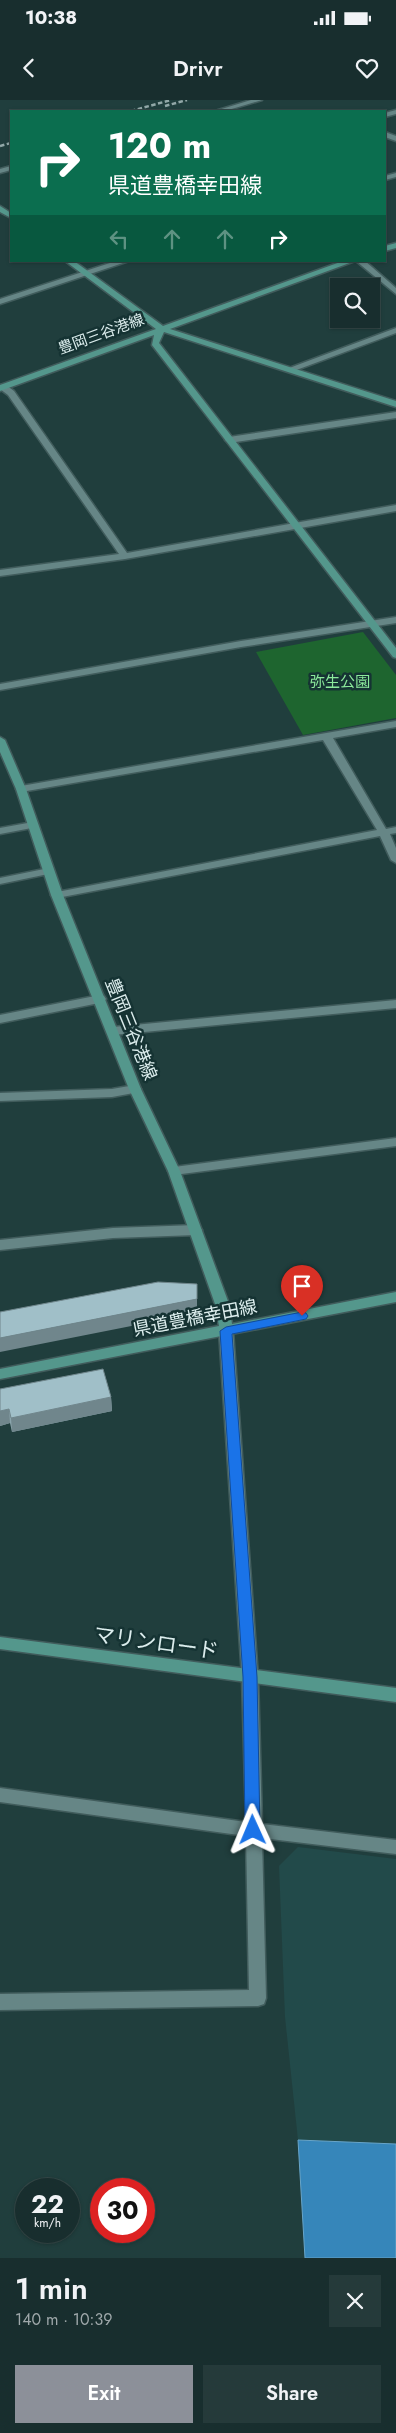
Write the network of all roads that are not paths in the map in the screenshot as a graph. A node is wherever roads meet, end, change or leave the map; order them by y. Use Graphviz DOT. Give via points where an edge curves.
graph roads {
  1 [pos="259,100"];
  2 [pos="222,110"];
  3 [pos="70,262"];
  4 [pos="122,262"];
  5 [pos="348,262"];
  6 [pos="361,262"];
  7 [pos="85,274"];
  8 [pos="396,292"];
  9 [pos="0,302"];
  10 [pos="161,329"];
  11 [pos="396,330"];
  12 [pos="288,370"];
  13 [pos="2,388"];
  14 [pos="396,404"];
  15 [pos="396,414"];
  16 [pos="229,440"];
  17 [pos="396,508"];
  18 [pos="294,525"];
  19 [pos="125,556"];
  20 [pos="0,573"];
  21 [pos="396,620"];
  22 [pos="372,624"];
  23 [pos="396,655"];
  24 [pos="0,687"];
  25 [pos="396,724"];
  26 [pos="326,737"];
  27 [pos="0,740"];
  28 [pos="20,789"];
  29 [pos="33,826"];
  30 [pos="396,830"];
  31 [pos="0,831"];
  32 [pos="383,832"];
  33 [pos="396,860"];
  34 [pos="49,871"];
  35 [pos="0,882"];
  36 [pos="57,895"];
  37 [pos="100,999"];
  38 [pos="396,1004"];
  39 [pos="0,1019"];
  40 [pos="114,1031"];
  41 [pos="135,1089"];
  42 [pos="0,1097"];
  43 [pos="396,1142"];
  44 [pos="174,1171"];
  45 [pos="196,1230"];
  46 [pos="0,1245"];
  47 [pos="396,1297"];
  48 [pos="226,1331"];
  49 [pos="0,1374"];
  50 [pos="0,1643"];
  51 [pos="250,1677"];
  52 [pos="396,1694"];
  53 [pos="0,1795"];
  54 [pos="253,1830"];
  55 [pos="396,1847"];
  56 [pos="0,2002"];
  1 -- 2 [label="street"];
  3 -- 7 [label="street, 豊岡三谷港線"];
  4 -- 7 [label="street"];
  5 -- 10 [label="street"];
  6 -- 8 [label="street"];
  7 -- 9 [label="street"];
  7 -- 10 [label="street, 豊岡三谷港線"];
  10 -- 12 [label="street"];
  10 -- 13 [label="street, 豊岡三谷港線"];
  10 -- 16 [label="street" via="155,343"];
  11 -- 12 [label="street"];
  12 -- 14 [label="street"];
  13 -- 19 [label="street" via="11,393"];
  15 -- 16 [label="street"];
  16 -- 18 [label="street"];
  17 -- 18 [label="street"];
  18 -- 19 [label="street"];
  18 -- 22 [label="street"];
  19 -- 20 [label="street"];
  21 -- 22 [label="street"];
  22 -- 23 [label="street"];
  22 -- 24 [label="street"];
  25 -- 26 [label="street"];
  26 -- 28 [label="street"];
  26 -- 32 [label="street"];
  27 -- 28 [label="street, 豊岡三谷港線"];
  28 -- 29 [label="street, 豊岡三谷港線"];
  29 -- 31 [label="street"];
  29 -- 34 [label="street, 豊岡三谷港線"];
  30 -- 32 [label="street"];
  32 -- 33 [label="street"];
  32 -- 36 [label="street"];
  34 -- 35 [label="street"];
  34 -- 36 [label="street, 豊岡三谷港線"];
  36 -- 37 [label="street, 豊岡三谷港線"];
  37 -- 39 [label="street"];
  37 -- 40 [label="street, 豊岡三谷港線"];
  38 -- 40 [label="street"];
  40 -- 41 [label="street, 豊岡三谷港線"];
  41 -- 42 [label="street" via="112,1093"];
  41 -- 44 [label="street, 豊岡三谷港線"];
  43 -- 44 [label="street"];
  44 -- 45 [label="street, 豊岡三谷港線"];
  45 -- 46 [label="street" via="113,1233"];
  45 -- 48 [label="street, 豊岡三谷港線" via="222,1304"];
  47 -- 48 [label="street, 県道豊橋幸田線"];
  48 -- 49 [label="street, 県道豊橋幸田線"];
  48 -- 51 [label="street"];
  50 -- 51 [label="street, マリンロード"];
  51 -- 52 [label="street, マリンロード"];
  51 -- 54 [label="street"];
  53 -- 54 [label="street"];
  54 -- 55 [label="street"];
  54 -- 56 [label="street" via="258,1998"];
}
